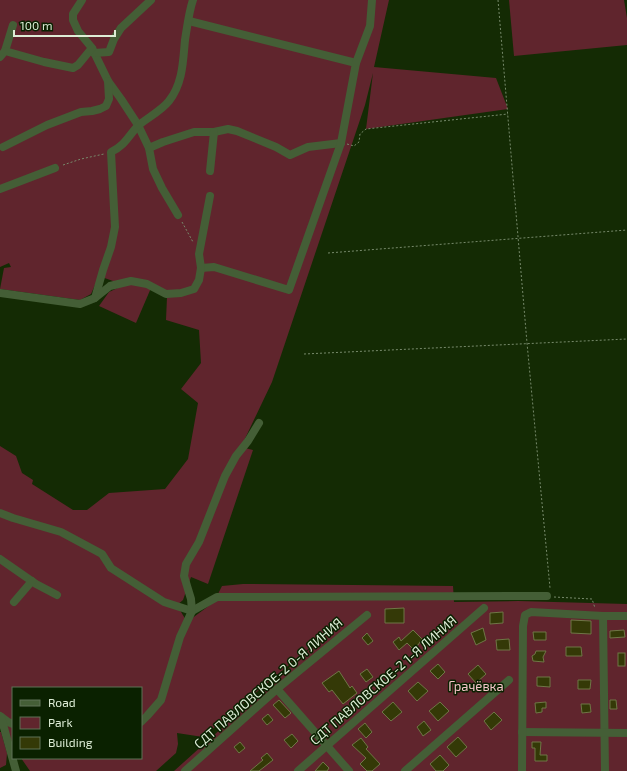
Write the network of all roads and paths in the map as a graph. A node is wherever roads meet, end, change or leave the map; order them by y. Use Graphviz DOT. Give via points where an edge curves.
graph roads {
  1 [pos="82,0"];
  2 [pos="151,0"];
  3 [pos="193,0"];
  4 [pos="372,0"];
  5 [pos="498,0"];
  6 [pos="189,21"];
  7 [pos="13,25"];
  8 [pos="93,51"];
  9 [pos="2,54"];
  10 [pos="356,64"];
  11 [pos="108,81"];
  12 [pos="509,114"];
  13 [pos="138,126"];
  14 [pos="214,132"];
  15 [pos="341,144"];
  16 [pos="2,147"];
  17 [pos="149,148"];
  18 [pos="111,152"];
  19 [pos="55,168"];
  20 [pos="210,171"];
  21 [pos="0,189"];
  22 [pos="210,196"];
  23 [pos="178,215"];
  24 [pos="627,230"];
  25 [pos="519,238"];
  26 [pos="193,242"];
  27 [pos="328,253"];
  28 [pos="201,268"];
  29 [pos="0,293"];
  30 [pos="95,298"];
  31 [pos="627,339"];
  32 [pos="527,343"];
  33 [pos="304,354"];
  34 [pos="259,423"];
  35 [pos="0,513"];
  36 [pos="0,559"];
  37 [pos="32,581"];
  38 [pos="57,595"];
  39 [pos="548,596"];
  40 [pos="14,602"];
  41 [pos="484,608"];
  42 [pos="192,611"];
  43 [pos="367,614"];
  44 [pos="600,616"];
  45 [pos="627,616"];
  46 [pos="509,680"];
  47 [pos="277,689"];
  48 [pos="0,716"];
  49 [pos="142,721"];
  50 [pos="12,723"];
  51 [pos="522,732"];
  52 [pos="605,733"];
  53 [pos="627,733"];
  54 [pos="327,746"];
  55 [pos="13,770"];
  56 [pos="185,771"];
  57 [pos="298,771"];
  58 [pos="349,771"];
  59 [pos="405,771"];
  60 [pos="522,771"];
  61 [pos="605,771"];
  1 -- 8 [label="street" via="73,14 73,20"];
  2 -- 8 [label="street" via="121,28 109,52"];
  3 -- 6 [label="street"];
  4 -- 10 [label="street" via="370,26"];
  5 -- 12 [label="path"];
  6 -- 10 [label="street"];
  6 -- 13 [label="street" via="178,87 168,102"];
  7 -- 9 [label="street"];
  8 -- 9 [label="street" via="73,68"];
  8 -- 11 [label="street"];
  10 -- 15 [label="street"];
  11 -- 13 [label="street"];
  11 -- 16 [label="street" via="109,99 106,106 47,125"];
  12 -- 15 [label="path" via="366,129 360,134 359,142 354,146"];
  12 -- 25 [label="path"];
  13 -- 17 [label="street"];
  13 -- 18 [label="street" via="124,144"];
  14 -- 15 [label="street" via="228,129 237,131 290,155 308,147"];
  14 -- 17 [label="street" via="194,132"];
  14 -- 20 [label="street"];
  15 -- 28 [label="street" via="289,290 214,267"];
  17 -- 23 [label="street" via="153,170"];
  18 -- 19 [label="path"];
  18 -- 30 [label="street" via="115,227"];
  19 -- 21 [label="street"];
  22 -- 28 [label="street" via="199,254"];
  23 -- 26 [label="path"];
  24 -- 25 [label="path"];
  25 -- 27 [label="path"];
  25 -- 32 [label="path"];
  28 -- 30 [label="street" via="194,289 181,293 166,294 147,284 132,281 110,286"];
  29 -- 30 [label="street" via="80,304"];
  31 -- 32 [label="path"];
  32 -- 33 [label="path"];
  32 -- 39 [label="path" via="550,590"];
  34 -- 42 [label="street" via="224,476 199,542 186,564 184,576"];
  35 -- 42 [label="street" via="61,532 102,554 111,568 164,602"];
  36 -- 37 [label="street"];
  37 -- 38 [label="street"];
  37 -- 40 [label="street"];
  39 -- 42 [label="street" via="217,597"];
  39 -- 44 [label="path" via="592,599"];
  41 -- 54 [label="street, СДТ ПАВЛОВСКОЕ-2 1-Я ЛИНИЯ"];
  42 -- 49 [label="street" via="180,637 161,700"];
  43 -- 47 [label="street, СДТ ПАВЛОВСКОЕ-2 0-Я ЛИНИЯ"];
  44 -- 45 [label="street"];
  44 -- 51 [label="street" via="531,612 525,615"];
  44 -- 52 [label="street"];
  46 -- 59 [label="street"];
  47 -- 54 [label="street"];
  47 -- 56 [label="street, СДТ ПАВЛОВСКОЕ-2 0-Я ЛИНИЯ"];
  48 -- 50 [label="street"];
  48 -- 55 [label="street"];
  51 -- 52 [label="street"];
  51 -- 60 [label="street"];
  52 -- 53 [label="street"];
  52 -- 61 [label="street"];
  54 -- 57 [label="street, СДТ ПАВЛОВСКОЕ-2 1-Я ЛИНИЯ"];
  54 -- 58 [label="street"];
}
